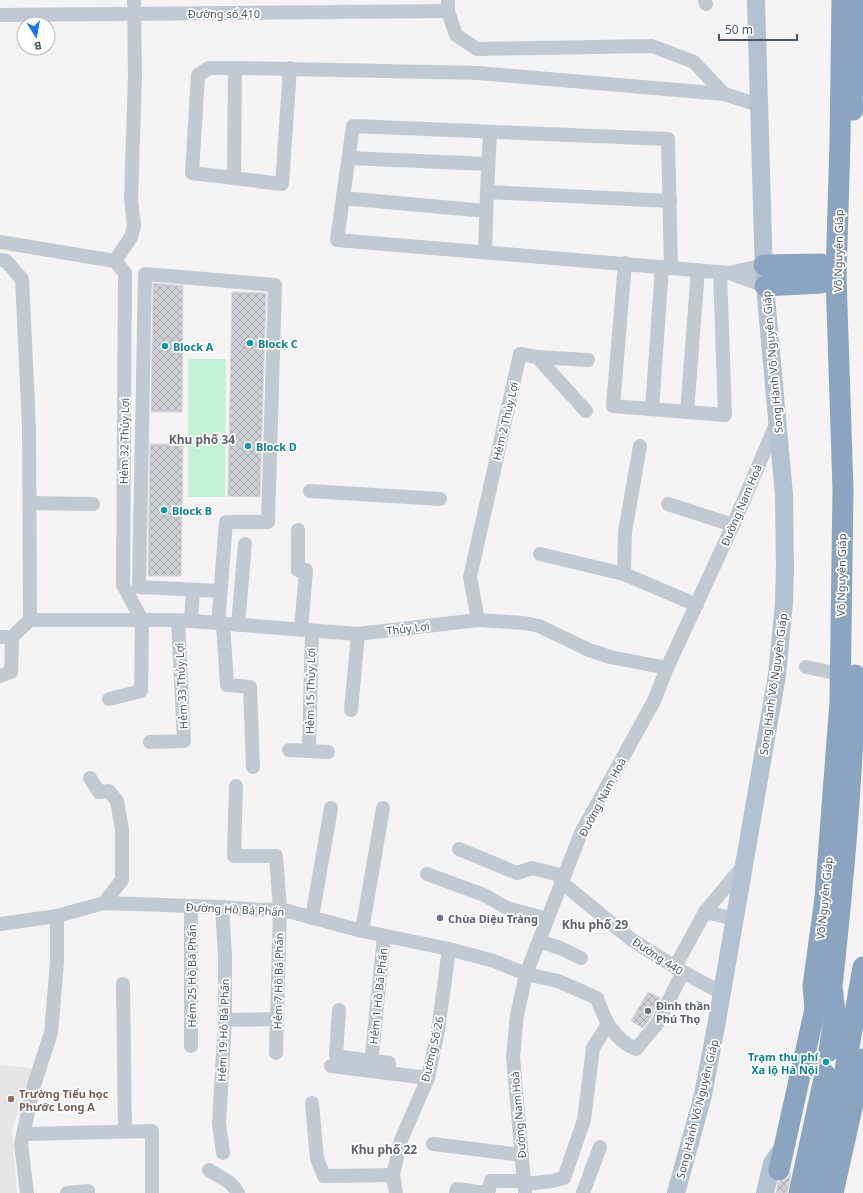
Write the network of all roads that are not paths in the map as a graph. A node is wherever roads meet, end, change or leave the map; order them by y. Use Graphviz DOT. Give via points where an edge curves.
graph roads {
  1 [pos="756,0"];
  2 [pos="842,0"];
  3 [pos="858,0"];
  4 [pos="448,5"];
  5 [pos="135,7"];
  6 [pos="0,15"];
  7 [pos="235,68"];
  8 [pos="290,68"];
  9 [pos="841,78"];
  10 [pos="724,94"];
  11 [pos="852,96"];
  12 [pos="759,105"];
  13 [pos="490,132"];
  14 [pos="847,135"];
  15 [pos="349,158"];
  16 [pos="488,164"];
  17 [pos="234,178"];
  18 [pos="487,192"];
  19 [pos="343,198"];
  20 [pos="670,201"];
  21 [pos="486,211"];
  22 [pos="0,242"];
  23 [pos="851,250"];
  24 [pos="484,251"];
  25 [pos="0,260"];
  26 [pos="116,261"];
  27 [pos="624,263"];
  28 [pos="764,265"];
  29 [pos="667,267"];
  30 [pos="698,270"];
  31 [pos="724,273"];
  32 [pos="836,276"];
  33 [pos="765,286"];
  34 [pos="850,302"];
  35 [pos="537,357"];
  36 [pos="588,360"];
  37 [pos="652,409"];
  38 [pos="586,411"];
  39 [pos="687,412"];
  40 [pos="777,422"];
  41 [pos="640,446"];
  42 [pos="310,491"];
  43 [pos="440,499"];
  44 [pos="31,503"];
  45 [pos="93,504"];
  46 [pos="668,504"];
  47 [pos="733,525"];
  48 [pos="298,530"];
  49 [pos="245,544"];
  50 [pos="540,554"];
  51 [pos="624,574"];
  52 [pos="193,590"];
  53 [pos="220,591"];
  54 [pos="697,604"];
  55 [pos="30,620"];
  56 [pos="142,620"];
  57 [pos="478,620"];
  58 [pos="184,621"];
  59 [pos="221,623"];
  60 [pos="238,625"];
  61 [pos="306,630"];
  62 [pos="358,634"];
  63 [pos="6,637"];
  64 [pos="806,667"];
  65 [pos="667,668"];
  66 [pos="840,674"];
  67 [pos="0,676"];
  68 [pos="109,699"];
  69 [pos="351,710"];
  70 [pos="150,742"];
  71 [pos="289,750"];
  72 [pos="309,751"];
  73 [pos="328,752"];
  74 [pos="253,766"];
  75 [pos="90,778"];
  76 [pos="236,786"];
  77 [pos="331,808"];
  78 [pos="383,808"];
  79 [pos="459,849"];
  80 [pos="744,865"];
  81 [pos="427,874"];
  82 [pos="563,879"];
  83 [pos="104,903"];
  84 [pos="191,907"];
  85 [pos="222,907"];
  86 [pos="280,909"];
  87 [pos="705,912"];
  88 [pos="57,916"];
  89 [pos="312,918"];
  90 [pos="547,919"];
  91 [pos="735,919"];
  92 [pos="0,924"];
  93 [pos="362,931"];
  94 [pos="384,936"];
  95 [pos="539,941"];
  96 [pos="449,949"];
  97 [pos="581,958"];
  98 [pos="863,967"];
  99 [pos="679,970"];
  100 [pos="526,974"];
  101 [pos="123,984"];
  102 [pos="832,987"];
  103 [pos="722,992"];
  104 [pos="816,1009"];
  105 [pos="339,1010"];
  106 [pos="277,1019"];
  107 [pos="225,1020"];
  108 [pos="608,1024"];
  109 [pos="191,1046"];
  110 [pos="829,1051"];
  111 [pos="276,1053"];
  112 [pos="372,1055"];
  113 [pos="863,1059"];
  114 [pos="331,1066"];
  115 [pos="389,1073"];
  116 [pos="825,1074"];
  117 [pos="428,1078"];
  118 [pos="312,1103"];
  119 [pos="125,1131"];
  120 [pos="23,1134"];
  121 [pos="433,1144"];
  122 [pos="785,1145"];
  123 [pos="600,1147"];
  124 [pos="223,1153"];
  125 [pos="522,1155"];
  126 [pos="209,1170"];
  127 [pos="779,1170"];
  128 [pos="393,1175"];
  129 [pos="524,1186"];
  130 [pos="88,1191"];
  131 [pos="27,1193"];
  132 [pos="67,1193"];
  133 [pos="152,1193"];
  134 [pos="238,1193"];
  135 [pos="396,1193"];
  136 [pos="456,1193"];
  137 [pos="485,1193"];
  138 [pos="488,1193"];
  139 [pos="584,1193"];
  140 [pos="676,1193"];
  141 [pos="765,1193"];
  142 [pos="799,1193"];
  143 [pos="818,1193"];
  144 [pos="833,1193"];
  1 -- 12 [label="main road, Song Hành Võ Nguyên Giáp"];
  2 -- 9 [label="highway, Võ Nguyên Giáp"];
  3 -- 11 [label="highway, Võ Nguyên Giáp" via="857,78"];
  4 -- 5 [label="street, Đường số 410"];
  4 -- 10 [label="street" via="456,35 477,49 652,46 694,62"];
  5 -- 6 [label="street, Đường số 410"];
  5 -- 26 [label="street" via="131,199 134,226 131,237"];
  7 -- 8 [label="street"];
  7 -- 17 [label="street"];
  7 -- 17 [label="street" via="209,68 198,75 192,173"];
  8 -- 10 [label="street" via="479,73"];
  8 -- 17 [label="street" via="282,184"];
  9 -- 11 [label="highway"];
  9 -- 14 [label="highway, Võ Nguyên Giáp"];
  10 -- 12 [label="street"];
  11 -- 14 [label="highway, Võ Nguyên Giáp"];
  12 -- 28 [label="main road, Song Hành Võ Nguyên Giáp"];
  13 -- 15 [label="street" via="353,126"];
  13 -- 16 [label="street"];
  13 -- 20 [label="street" via="668,139"];
  14 -- 23 [label="highway, Võ Nguyên Giáp"];
  14 -- 32 [label="highway, Võ Nguyên Giáp"];
  15 -- 16 [label="street"];
  15 -- 19 [label="street"];
  16 -- 18 [label="street"];
  18 -- 20 [label="street"];
  18 -- 21 [label="street"];
  19 -- 21 [label="street"];
  19 -- 24 [label="street" via="337,240"];
  20 -- 29 [label="street"];
  21 -- 24 [label="street"];
  22 -- 26 [label="street"];
  23 -- 32 [label="highway"];
  23 -- 34 [label="highway, Võ Nguyên Giáp"];
  24 -- 27 [label="street"];
  25 -- 44 [label="street" via="6,261 22,279"];
  26 -- 56 [label="street, Hẻm 32 Thủy Lợi" via="125,273 122,585"];
  27 -- 29 [label="street"];
  27 -- 37 [label="street" via="613,406"];
  28 -- 31 [label="street"];
  28 -- 32 [label="highway" via="821,264"];
  28 -- 33 [label="main road, Song Hành Võ Nguyên Giáp"];
  29 -- 30 [label="street"];
  29 -- 37 [label="street"];
  30 -- 31 [label="street"];
  30 -- 39 [label="street"];
  31 -- 33 [label="street"];
  31 -- 39 [label="street" via="725,415"];
  32 -- 33 [label="highway" via="821,283"];
  32 -- 34 [label="highway"];
  32 -- 66 [label="highway, Võ Nguyên Giáp" via="842,490"];
  33 -- 40 [label="main road, Song Hành Võ Nguyên Giáp"];
  34 -- 102 [label="highway, Võ Nguyên Giáp" via="855,618 854,729"];
  35 -- 36 [label="street"];
  35 -- 38 [label="street"];
  35 -- 57 [label="street, Hẻm 2 Thủy Lợi" via="520,354 470,577"];
  37 -- 39 [label="street"];
  40 -- 47 [label="street, Đường Nam Hoà"];
  40 -- 80 [label="main road, Song Hành Võ Nguyên Giáp" via="785,531 784,603 777,675"];
  41 -- 51 [label="street" via="625,532"];
  42 -- 43 [label="street"];
  44 -- 45 [label="street"];
  44 -- 55 [label="street"];
  46 -- 47 [label="street"];
  47 -- 54 [label="street, Đường Nam Hoà"];
  48 -- 61 [label="street, Hẻm 15 Thủy Lợi" via="298,570 306,570"];
  49 -- 60 [label="street"];
  50 -- 51 [label="street"];
  51 -- 54 [label="street"];
  52 -- 53 [label="street"];
  52 -- 53 [label="street" via="139,587 145,274 275,285 268,522 226,522"];
  52 -- 58 [label="street"];
  53 -- 59 [label="street"];
  54 -- 65 [label="street, Đường Nam Hoà"];
  55 -- 56 [label="street, Thủy Lợi"];
  55 -- 63 [label="street"];
  56 -- 58 [label="street, Thủy Lợi"];
  56 -- 68 [label="street" via="141,691"];
  57 -- 62 [label="street, Thủy Lợi"];
  57 -- 65 [label="street, Thủy Lợi" via="539,626 588,650"];
  58 -- 59 [label="street, Thủy Lợi"];
  58 -- 70 [label="street, Hẻm 33 Thủy Lợi" via="184,741"];
  59 -- 60 [label="street, Thủy Lợi"];
  59 -- 74 [label="street" via="227,685 250,687"];
  60 -- 61 [label="street, Thủy Lợi"];
  61 -- 62 [label="street, Thủy Lợi"];
  61 -- 72 [label="street, Hẻm 15 Thủy Lợi"];
  62 -- 69 [label="street"];
  63 -- 67 [label="street" via="11,672"];
  64 -- 66 [label="street"];
  65 -- 82 [label="street, Đường Nam Hoà" via="654,701 582,833"];
  66 -- 104 [label="highway, Võ Nguyên Giáp" via="825,898 813,986"];
  71 -- 72 [label="street, Hẻm 15 Thủy Lợi"];
  72 -- 73 [label="street, Hẻm 15 Thủy Lợi"];
  75 -- 83 [label="street" via="99,792 109,791 117,801 122,830 122,880"];
  76 -- 86 [label="street, Hẻm 7 Hồ Bá Phấn" via="234,856 276,856"];
  77 -- 89 [label="street"];
  78 -- 93 [label="street"];
  79 -- 82 [label="street" via="517,873 532,868"];
  80 -- 87 [label="street"];
  80 -- 91 [label="main road, Song Hành Võ Nguyên Giáp"];
  81 -- 90 [label="street" via="484,895 508,908"];
  82 -- 90 [label="street, Đường Nam Hoà"];
  82 -- 99 [label="street, Đường 440" via="632,940"];
  83 -- 84 [label="street, Đường Hồ Bá Phấn"];
  83 -- 88 [label="street, Đường Hồ Bá Phấn"];
  84 -- 85 [label="street, Đường Hồ Bá Phấn"];
  84 -- 109 [label="street, Hẻm 25 Hồ Bá Phấn"];
  85 -- 86 [label="street, Đường Hồ Bá Phấn"];
  85 -- 107 [label="street, Hẻm 19 Hồ Bá Phấn"];
  86 -- 89 [label="street, Đường Hồ Bá Phấn"];
  86 -- 106 [label="street, Hẻm 7 Hồ Bá Phấn"];
  87 -- 91 [label="street"];
  87 -- 99 [label="street"];
  88 -- 92 [label="street, Đường Hồ Bá Phấn"];
  88 -- 120 [label="street" via="57,962 51,1033 34,1085"];
  89 -- 93 [label="street, Đường Hồ Bá Phấn"];
  90 -- 95 [label="street, Đường Nam Hoà"];
  91 -- 103 [label="main road, Song Hành Võ Nguyên Giáp"];
  93 -- 94 [label="street, Đường Hồ Bá Phấn"];
  94 -- 96 [label="street, Đường Hồ Bá Phấn"];
  94 -- 112 [label="street, Hẻm 1 Hồ Bá Phấn"];
  95 -- 97 [label="street"];
  95 -- 100 [label="street, Đường Nam Hoà"];
  96 -- 100 [label="street, Đường Hồ Bá Phấn" via="494,961"];
  96 -- 117 [label="street, Đường Số 26" via="438,1031"];
  98 -- 143 [label="highway" via="841,1093"];
  99 -- 103 [label="street, Đường 440"];
  99 -- 108 [label="street, Đường Hồ Bá Phấn" via="657,1024 636,1050 617,1036"];
  100 -- 108 [label="street, Đường Hồ Bá Phấn" via="558,981 597,998"];
  100 -- 125 [label="street, Đường Nam Hoà" via="517,1014 513,1057"];
  101 -- 119 [label="street"];
  102 -- 104 [label="highway"];
  102 -- 110 [label="highway, Võ Nguyên Giáp" via="835,1012"];
  103 -- 140 [label="main road, Song Hành Võ Nguyên Giáp" via="702,1095"];
  104 -- 122 [label="highway, Võ Nguyên Giáp"];
  105 -- 115 [label="street" via="336,1055 389,1063"];
  106 -- 107 [label="street"];
  106 -- 111 [label="street, Hẻm 7 Hồ Bá Phấn"];
  107 -- 124 [label="street, Hẻm 19 Hồ Bá Phấn" via="219,1123"];
  108 -- 129 [label="street" via="593,1048 584,1120 564,1178"];
  113 -- 144 [label="highway"];
  114 -- 115 [label="street"];
  115 -- 117 [label="street"];
  116 -- 142 [label="highway"];
  117 -- 128 [label="street, Đường Số 26" via="401,1140"];
  118 -- 128 [label="street" via="317,1159 324,1176"];
  119 -- 120 [label="street"];
  119 -- 133 [label="street" via="152,1131"];
  120 -- 131 [label="street" via="21,1144"];
  121 -- 125 [label="street"];
  122 -- 127 [label="highway, Võ Nguyên Giáp"];
  122 -- 141 [label="main road, Võ Nguyên Giáp" via="772,1163"];
  123 -- 139 [label="street"];
  125 -- 129 [label="street, Đường Nam Hoà"];
  126 -- 134 [label="street" via="226,1179"];
  128 -- 135 [label="street, Đường Số 26"];
  129 -- 138 [label="street" via="491,1181"];
  130 -- 132 [label="street"];
  136 -- 137 [label="street" via="457,1189"];
}
